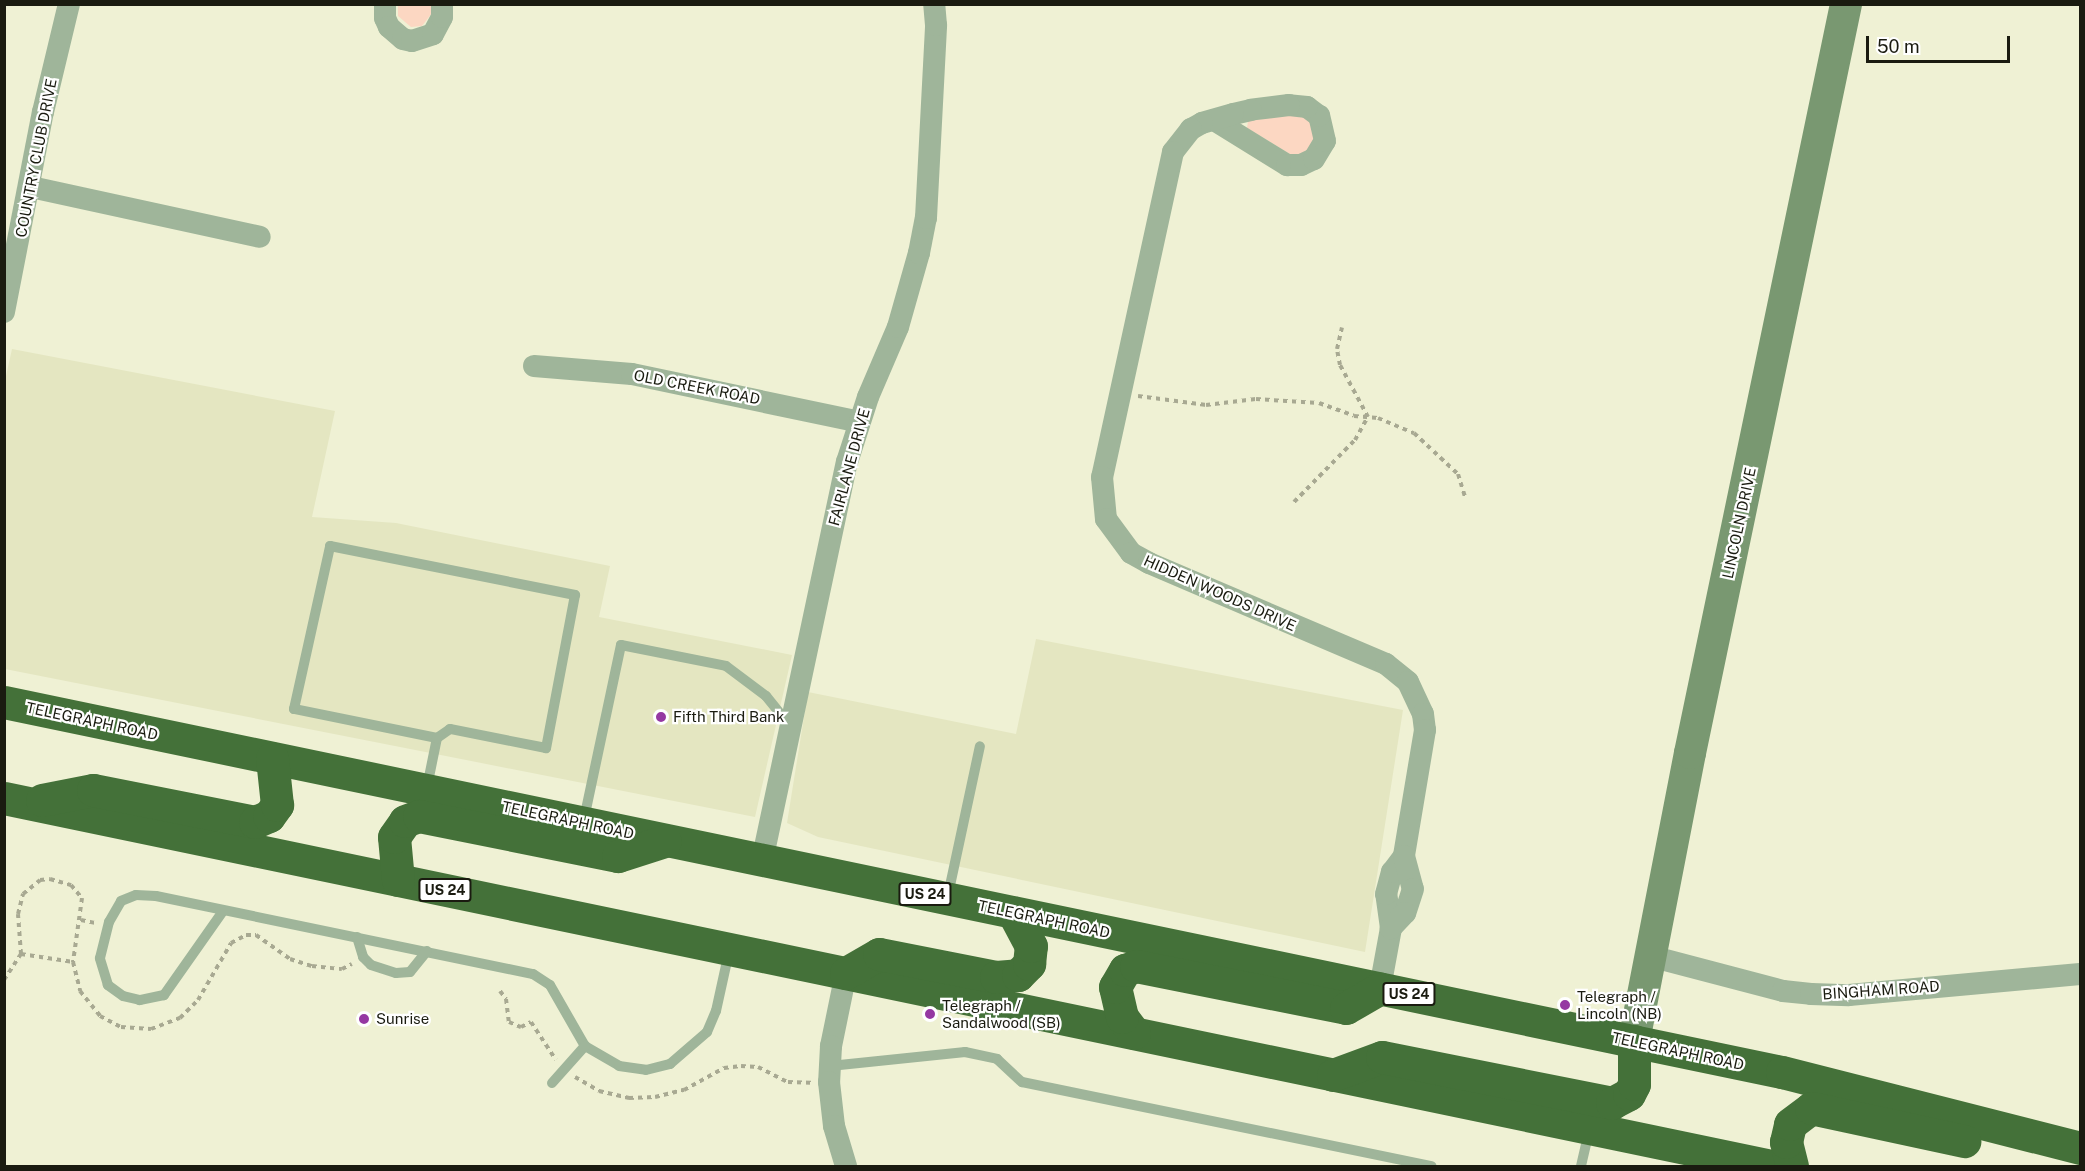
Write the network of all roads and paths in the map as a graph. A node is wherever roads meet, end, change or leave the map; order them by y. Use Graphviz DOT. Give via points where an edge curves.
graph roads {
  1 [pos="69,4"];
  2 [pos="385,4"];
  3 [pos="442,4"];
  4 [pos="934,4"];
  5 [pos="1846,4"];
  6 [pos="1214,120"];
  7 [pos="31,187"];
  8 [pos="260,237"];
  9 [pos="4,312"];
  10 [pos="1342,328"];
  11 [pos="534,366"];
  12 [pos="1120,394"];
  13 [pos="1368,417"];
  14 [pos="859,422"];
  15 [pos="1465,497"];
  16 [pos="1294,502"];
  17 [pos="4,702"];
  18 [pos="53,712"];
  19 [pos="4,720"];
  20 [pos="790,726"];
  21 [pos="437,738"];
  22 [pos="980,746"];
  23 [pos="272,758"];
  24 [pos="426,790"];
  25 [pos="17,801"];
  26 [pos="583,823"];
  27 [pos="667,840"];
  28 [pos="762,861"];
  29 [pos="398,880"];
  30 [pos="947,898"];
  31 [pos="223,911"];
  32 [pos="1013,912"];
  33 [pos="357,937"];
  34 [pos="730,949"];
  35 [pos="427,951"];
  36 [pos="21,954"];
  37 [pos="1650,956"];
  38 [pos="363,957"];
  39 [pos="73,962"];
  40 [pos="846,974"];
  41 [pos="2080,974"];
  42 [pos="4,981"];
  43 [pos="1380,988"];
  44 [pos="1134,1033"];
  45 [pos="1634,1041"];
  46 [pos="585,1046"];
  47 [pos="830,1066"];
  48 [pos="1333,1075"];
  49 [pos="552,1083"];
  50 [pos="1589,1128"];
  51 [pos="2080,1148"];
  52 [pos="2080,1155"];
  53 [pos="846,1167"];
  54 [pos="1431,1167"];
  55 [pos="1581,1167"];
  56 [pos="1772,1167"];
  57 [pos="1792,1167"];
  1 -- 7 [label="street, COUNTRY CLUB DRIVE" via="43,112"];
  2 -- 3 [label="street" via="389,27 412,41 433,34 442,16"];
  4 -- 14 [label="street, FAIRLANE DRIVE" via="926,218 898,327"];
  5 -- 37 [label="street, LINCOLN DRIVE"];
  6 -- 12 [label="street, HIDDEN WOODS DRIVE" via="1191,129 1173,152"];
  7 -- 8 [label="street"];
  7 -- 9 [label="street, COUNTRY CLUB DRIVE"];
  10 -- 13 [label="path" via="1337,350 1340,365"];
  11 -- 14 [label="street, OLD CREEK ROAD" via="632,374"];
  12 -- 13 [label="path" via="1206,405 1256,399 1319,403"];
  12 -- 43 [label="street, HIDDEN WOODS DRIVE" via="1102,477 1102,500 1116,537 1131,553 1386,664 1416,694 1425,737 1404,856 1413,889 1405,913 1391,928"];
  13 -- 15 [label="path" via="1414,433 1458,474"];
  13 -- 16 [label="path" via="1355,440"];
  14 -- 20 [label="street, FAIRLANE DRIVE" via="831,530"];
  17 -- 18 [label="highway, TELEGRAPH ROAD / US 24"];
  18 -- 19 [label="highway"];
  18 -- 23 [label="highway, TELEGRAPH ROAD / US 24"];
  20 -- 26 [label="lane" via="766,696 726,666 621,645"];
  20 -- 28 [label="street, FAIRLANE DRIVE"];
  21 -- 21 [label="lane" via="294,709 330,546 575,595 546,748 450,729"];
  21 -- 24 [label="lane"];
  22 -- 30 [label="lane"];
  23 -- 24 [label="highway, TELEGRAPH ROAD / US 24"];
  23 -- 25 [label="highway" via="278,805 269,816 255,822 93,790"];
  24 -- 26 [label="highway, TELEGRAPH ROAD / US 24"];
  25 -- 29 [label="highway, US 24"];
  26 -- 27 [label="highway, TELEGRAPH ROAD / US 24"];
  27 -- 28 [label="highway, TELEGRAPH ROAD / US 24"];
  27 -- 29 [label="highway" via="618,856 419,816 405,821 394,837"];
  28 -- 30 [label="highway, TELEGRAPH ROAD / US 24"];
  29 -- 34 [label="highway, US 24"];
  30 -- 32 [label="highway, TELEGRAPH ROAD / US 24"];
  31 -- 31 [label="lane" via="156,896 136,895 121,901 108,922 100,958 108,985 123,996 140,1000 164,995"];
  31 -- 33 [label="lane"];
  32 -- 40 [label="highway" via="1031,946 1029,964 1018,975 996,977 879,954"];
  32 -- 43 [label="highway, TELEGRAPH ROAD / US 24"];
  33 -- 35 [label="lane"];
  33 -- 38 [label="lane"];
  34 -- 40 [label="highway, US 24"];
  34 -- 46 [label="lane" via="716,1011 707,1032 670,1064 646,1070 619,1066"];
  35 -- 38 [label="lane" via="405,974 376,969"];
  35 -- 46 [label="lane" via="532,974 550,985"];
  36 -- 39 [label="path"];
  36 -- 39 [label="path" via="18,914 23,894 40,880 61,880 82,898"];
  36 -- 42 [label="path"];
  37 -- 41 [label="street, BINGHAM ROAD" via="1764,987 1811,994 1849,995"];
  37 -- 45 [label="street, LINCOLN DRIVE"];
  38 -- 39 [label="path" via="342,969 312,966 290,959 256,935 246,935 231,943 198,1000 180,1018 163,1026 135,1030 108,1022 88,1004 75,979"];
  40 -- 44 [label="highway, US 24"];
  40 -- 47 [label="street"];
  43 -- 44 [label="highway" via="1346,1008 1136,966 1125,970 1114,987 1122,1017"];
  43 -- 45 [label="highway, TELEGRAPH ROAD / US 24"];
  44 -- 48 [label="highway, US 24"];
  45 -- 48 [label="highway" via="1634,1084 1629,1094 1612,1103 1382,1058"];
  45 -- 51 [label="highway, TELEGRAPH ROAD / US 24" via="1782,1072"];
  46 -- 49 [label="lane"];
  47 -- 53 [label="street" via="830,1106"];
  47 -- 54 [label="lane" via="965,1052 997,1059 1022,1083"];
  48 -- 50 [label="highway, US 24"];
  50 -- 55 [label="lane"];
  50 -- 56 [label="highway, US 24"];
  52 -- 57 [label="highway" via="2040,1159 1811,1108 1790,1125 1786,1142"];
}
